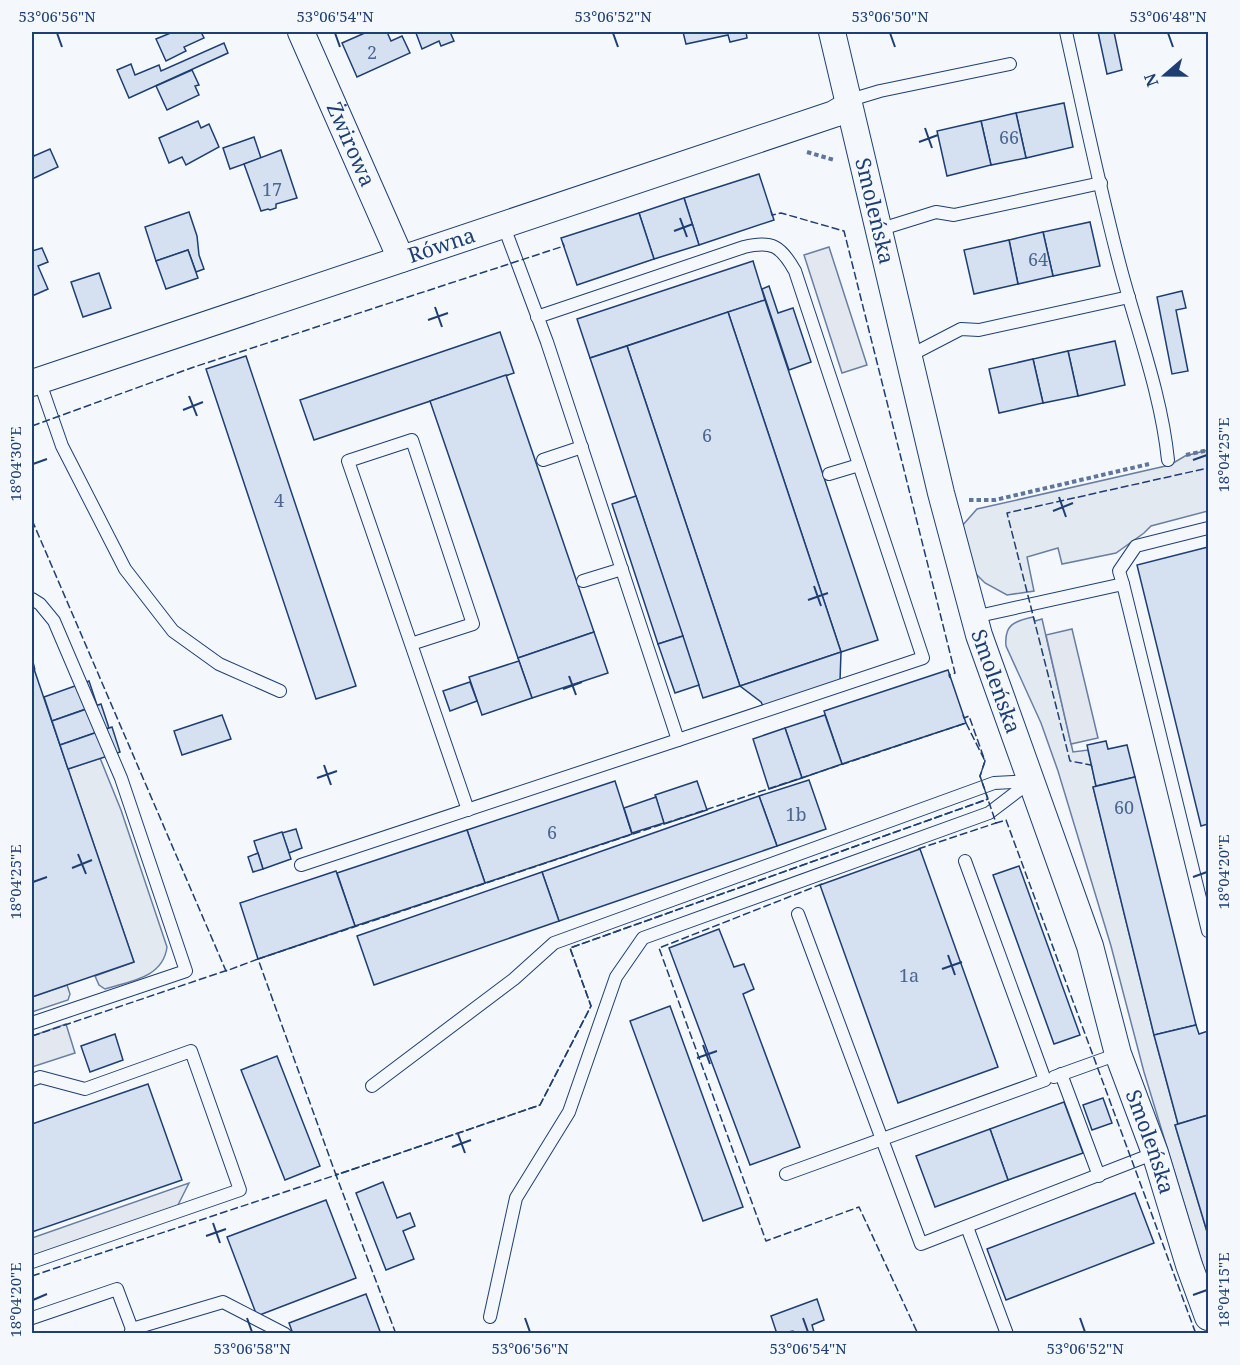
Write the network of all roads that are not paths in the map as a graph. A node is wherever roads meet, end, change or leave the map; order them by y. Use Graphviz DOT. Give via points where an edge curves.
graph roads {
  1 [pos="301,32"];
  2 [pos="832,32"];
  3 [pos="1066,32"];
  4 [pos="1010,64"];
  5 [pos="849,105"];
  6 [pos="1101,183"];
  7 [pos="503,224"];
  8 [pos="878,230"];
  9 [pos="400,259"];
  10 [pos="1129,297"];
  11 [pos="537,317"];
  12 [pos="909,356"];
  13 [pos="35,381"];
  14 [pos="582,447"];
  15 [pos="543,460"];
  16 [pos="1168,460"];
  17 [pos="859,465"];
  18 [pos="829,474"];
  19 [pos="1209,528"];
  20 [pos="622,569"];
  21 [pos="583,581"];
  22 [pos="1123,584"];
  23 [pos="32,599"];
  24 [pos="974,617"];
  25 [pos="411,644"];
  26 [pos="280,691"];
  27 [pos="678,740"];
  28 [pos="1031,781"];
  29 [pos="468,810"];
  30 [pos="965,861"];
  31 [pos="301,865"];
  32 [pos="798,914"];
  33 [pos="1209,931"];
  34 [pos="32,1023"];
  35 [pos="1118,1054"];
  36 [pos="1061,1074"];
  37 [pos="32,1080"];
  38 [pos="1045,1080"];
  39 [pos="372,1086"];
  40 [pos="882,1140"];
  41 [pos="1155,1154"];
  42 [pos="786,1174"];
  43 [pos="1099,1176"];
  44 [pos="967,1227"];
  45 [pos="32,1262"];
  46 [pos="490,1317"];
  47 [pos="1209,1317"];
  48 [pos="32,1318"];
  49 [pos="131,1331"];
  50 [pos="285,1334"];
  51 [pos="1007,1334"];
  1 -- 9 [label="street, Żwirowa"];
  2 -- 5 [label="street, Smoleńska"];
  3 -- 6 [label="lane"];
  4 -- 5 [label="lane" via="880,91"];
  5 -- 7 [label="street, Równa" via="834,114"];
  5 -- 8 [label="street, Smoleńska"];
  6 -- 8 [label="lane" via="954,215 936,212"];
  6 -- 10 [label="lane"];
  7 -- 9 [label="street, Równa"];
  7 -- 11 [label="lane"];
  8 -- 12 [label="street, Smoleńska"];
  9 -- 13 [label="street, Równa"];
  10 -- 12 [label="lane" via="979,330 961,329"];
  10 -- 16 [label="lane" via="1158,399"];
  11 -- 14 [label="lane"];
  11 -- 17 [label="lane" via="744,247 772,245 788,258 795,271"];
  12 -- 24 [label="street, Smoleńska"];
  13 -- 26 [label="lane" via="62,446 125,569 173,631 219,664"];
  14 -- 15 [label="lane"];
  14 -- 20 [label="lane"];
  17 -- 18 [label="lane"];
  17 -- 27 [label="lane" via="923,658"];
  19 -- 22 [label="lane" via="1136,546 1119,571"];
  20 -- 21 [label="lane"];
  20 -- 27 [label="lane"];
  22 -- 24 [label="lane"];
  22 -- 33 [label="lane"];
  23 -- 34 [label="lane" via="54,621 121,778 186,971"];
  24 -- 28 [label="street, Smoleńska"];
  25 -- 25 [label="lane" via="472,624 412,440 348,461"];
  25 -- 29 [label="lane"];
  27 -- 29 [label="lane"];
  28 -- 35 [label="street, Smoleńska" via="1090,946"];
  28 -- 39 [label="lane" via="994,783 554,943 514,979"];
  28 -- 46 [label="lane" via="989,813 643,938 616,977 569,1112 516,1198"];
  29 -- 31 [label="lane"];
  30 -- 38 [label="lane"];
  32 -- 40 [label="lane"];
  35 -- 36 [label="lane"];
  35 -- 41 [label="street, Smoleńska"];
  36 -- 38 [label="lane"];
  36 -- 43 [label="lane"];
  37 -- 45 [label="lane" via="40,1077 85,1089 191,1051 240,1190"];
  38 -- 40 [label="lane"];
  40 -- 42 [label="lane"];
  40 -- 44 [label="lane" via="921,1244"];
  41 -- 43 [label="lane"];
  41 -- 47 [label="street, Smoleńska"];
  43 -- 44 [label="lane"];
  44 -- 51 [label="lane"];
  48 -- 49 [label="lane" via="117,1289"];
  49 -- 50 [label="lane" via="223,1302"];
}
